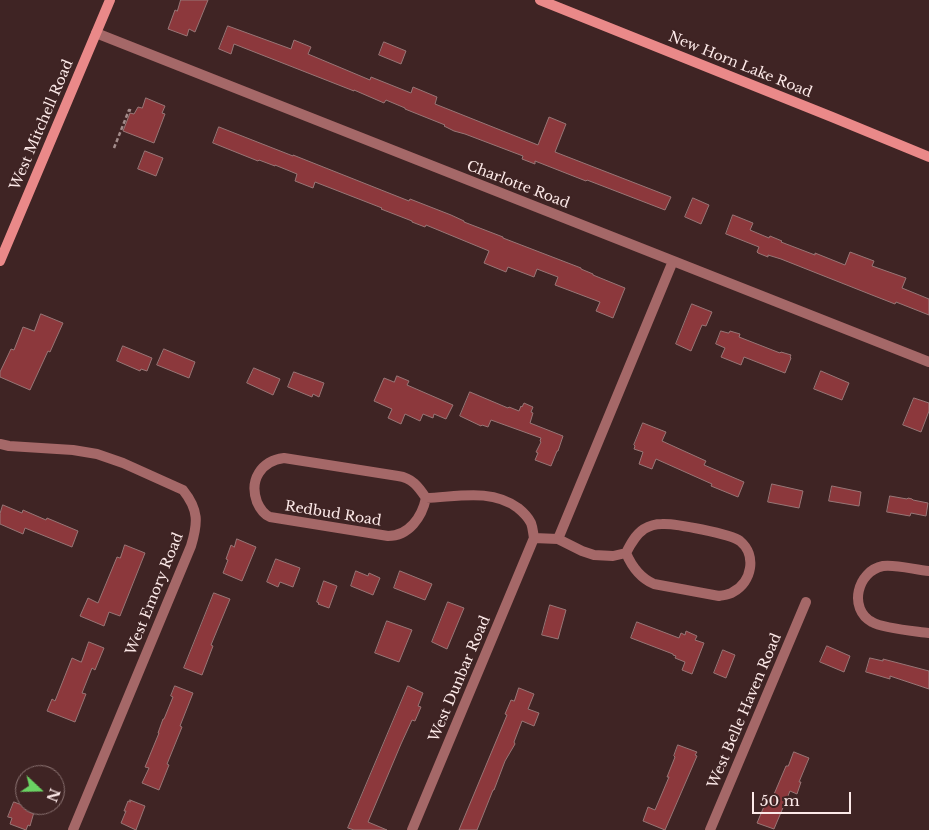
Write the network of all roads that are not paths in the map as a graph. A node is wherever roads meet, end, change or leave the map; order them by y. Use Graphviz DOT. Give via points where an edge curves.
graph roads {
  1 [pos="106,0"];
  2 [pos="110,0"];
  3 [pos="115,0"];
  4 [pos="540,0"];
  5 [pos="105,12"];
  6 [pos="96,33"];
  7 [pos="929,157"];
  8 [pos="0,261"];
  9 [pos="673,261"];
  10 [pos="929,362"];
  11 [pos="0,444"];
  12 [pos="426,498"];
  13 [pos="534,538"];
  14 [pos="558,540"];
  15 [pos="626,553"];
  16 [pos="929,571"];
  17 [pos="806,602"];
  18 [pos="929,633"];
  19 [pos="73,830"];
  20 [pos="412,830"];
  21 [pos="710,830"];
  1 -- 5 [label="main road"];
  2 -- 5 [label="main road, West Mitchell Road"];
  3 -- 5 [label="main road"];
  4 -- 7 [label="main road, New Horn Lake Road"];
  5 -- 6 [label="main road, West Mitchell Road"];
  6 -- 8 [label="main road, West Mitchell Road"];
  6 -- 9 [label="street, Charlotte Road"];
  9 -- 10 [label="street, Charlotte Road"];
  9 -- 14 [label="street"];
  11 -- 19 [label="street, West Emory Road" via="73,450 115,460 183,490 195,511 195,532 190,546"];
  12 -- 12 [label="street, Redbud Road" via="414,482 404,477 284,458 269,463 254,483 259,507 270,517 388,536 402,533 415,522"];
  12 -- 13 [label="street" via="480,495 503,500 526,516"];
  13 -- 14 [label="street"];
  13 -- 20 [label="street, West Dunbar Road"];
  14 -- 15 [label="street" via="594,555"];
  15 -- 15 [label="street" via="634,569 649,582 719,596 742,586 750,567 747,548 738,540 670,524 656,524 644,529"];
  16 -- 18 [label="street" via="889,566 877,568 862,581 858,590 860,608 871,622"];
  17 -- 21 [label="street, West Belle Haven Road"];
}
